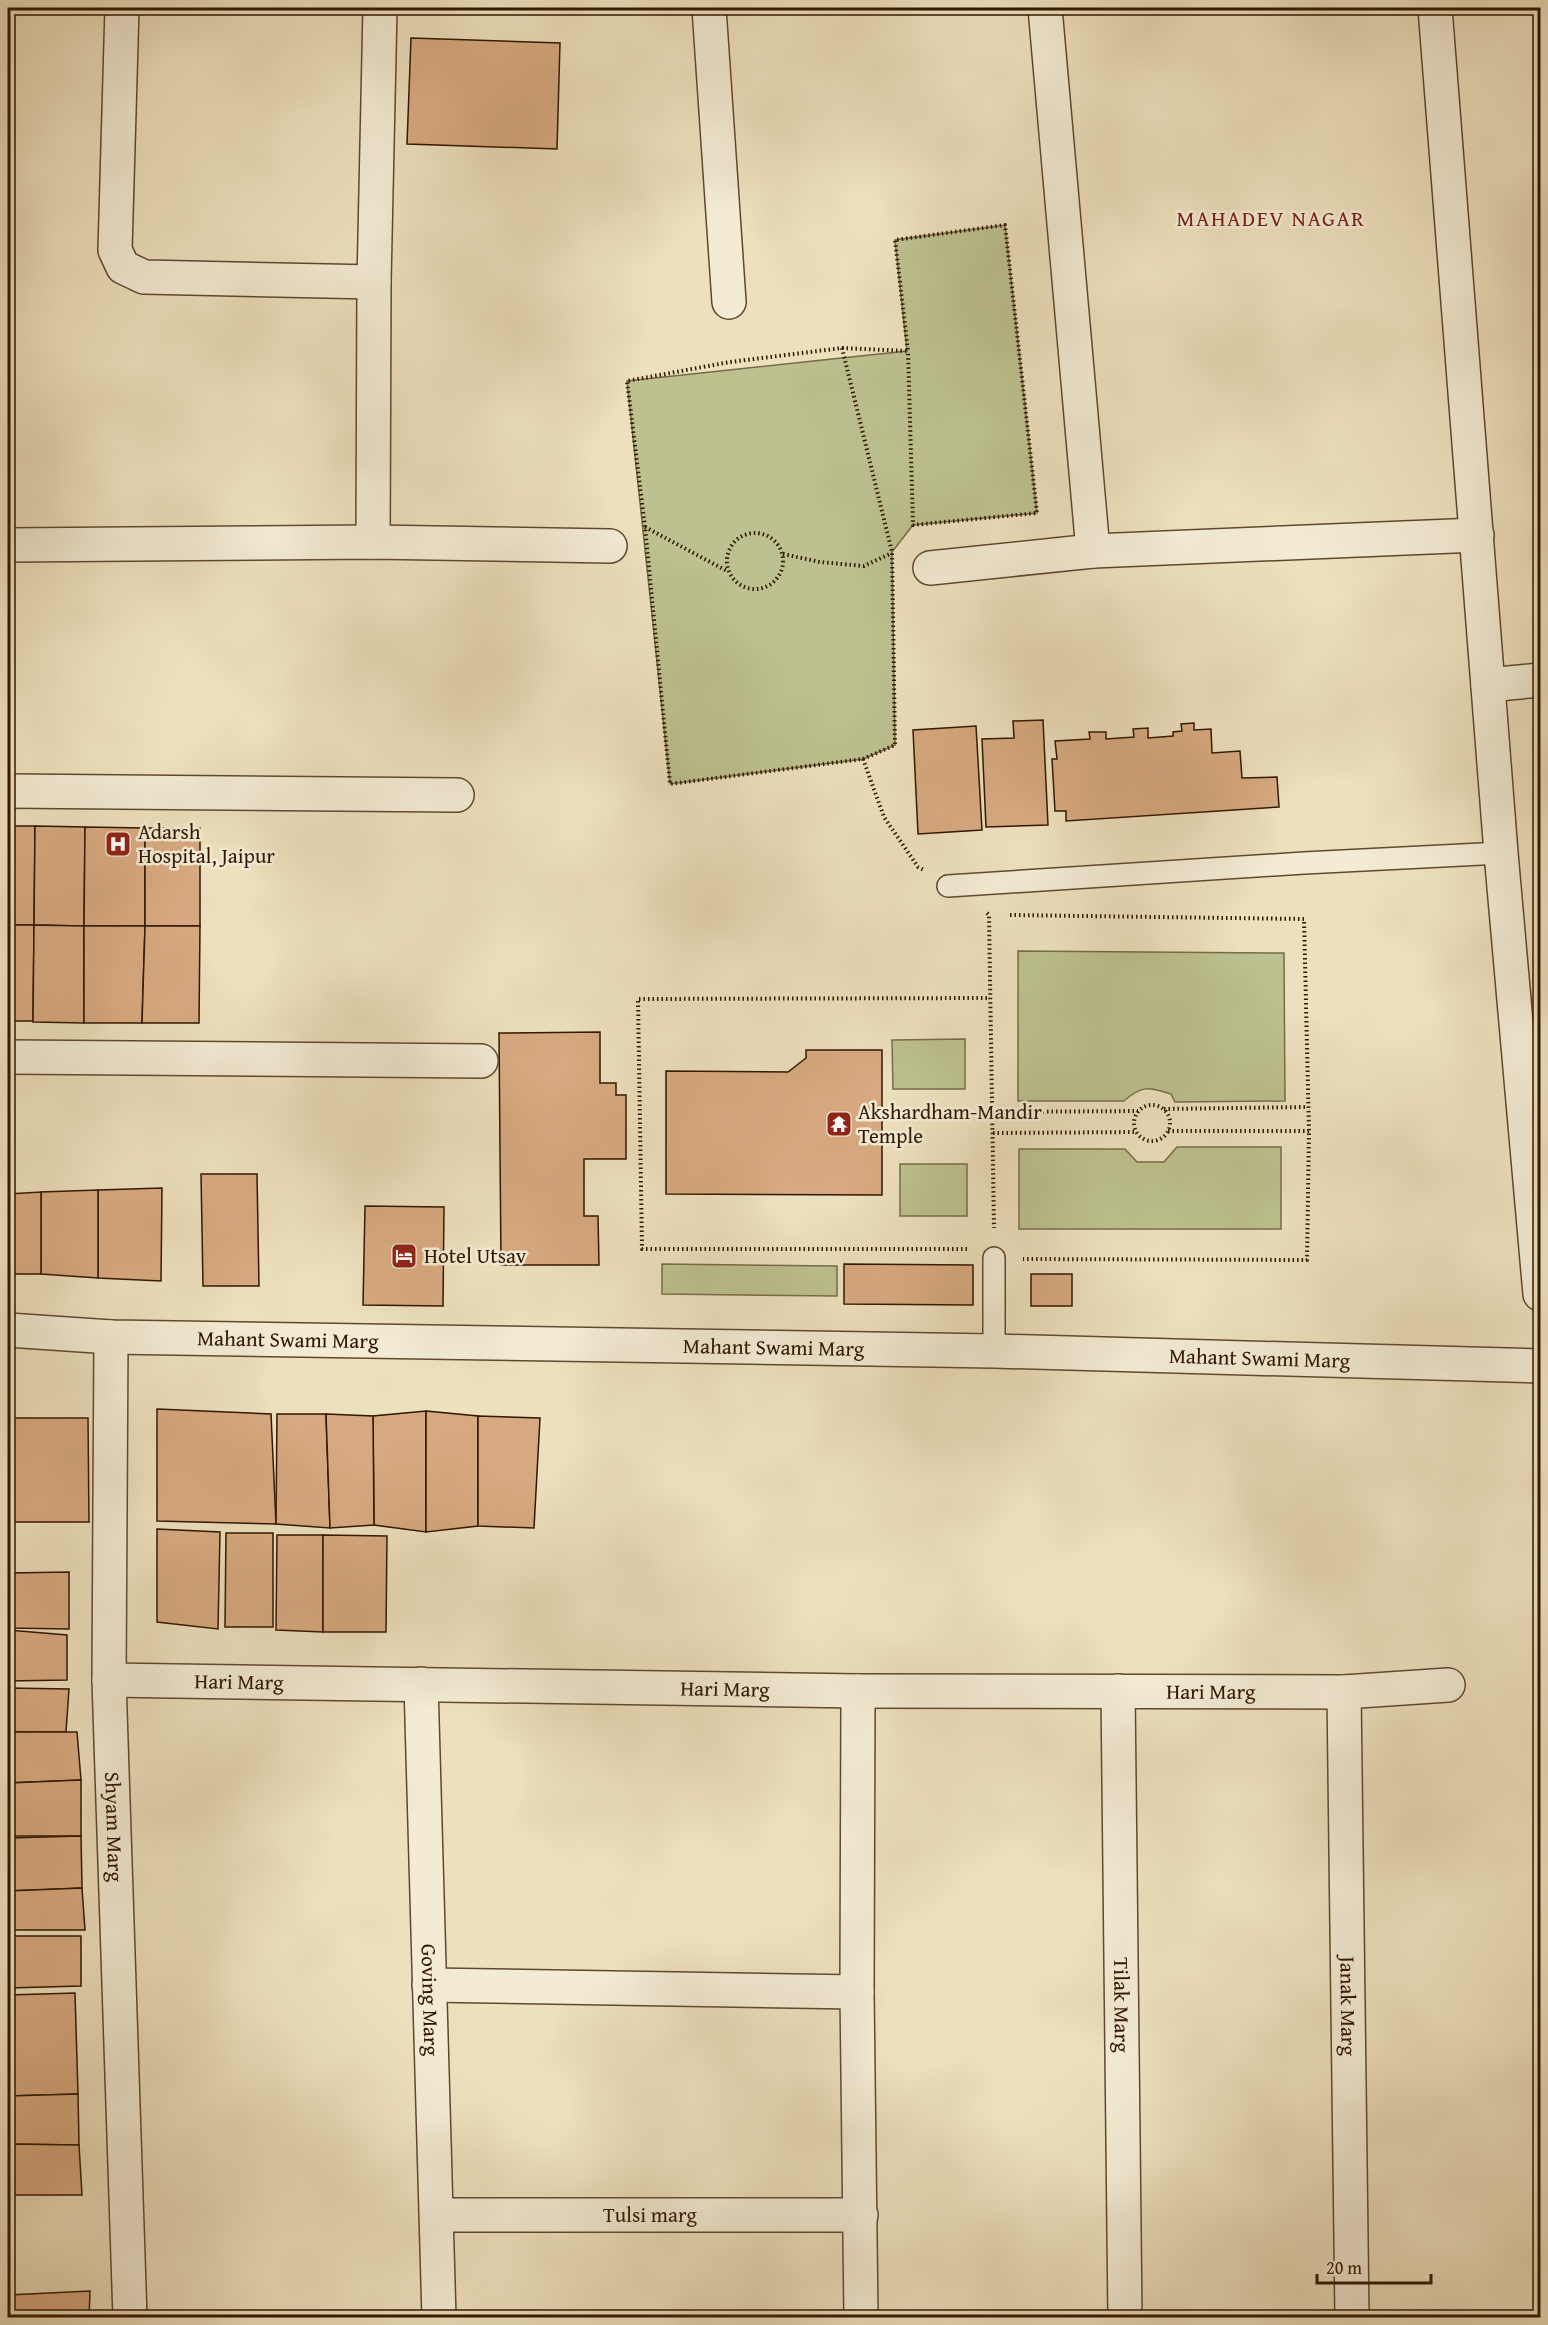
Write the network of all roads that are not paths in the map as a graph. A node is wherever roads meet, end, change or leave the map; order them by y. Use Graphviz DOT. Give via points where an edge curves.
graph roads {
  1 [pos="122,8"];
  2 [pos="380,8"];
  3 [pos="709,8"];
  4 [pos="1045,8"];
  5 [pos="1435,8"];
  6 [pos="374,282"];
  7 [pos="729,302"];
  8 [pos="1477,535"];
  9 [pos="373,542"];
  10 [pos="8,545"];
  11 [pos="610,546"];
  12 [pos="1093,551"];
  13 [pos="930,568"];
  14 [pos="1540,680"];
  15 [pos="1488,685"];
  16 [pos="8,792"];
  17 [pos="457,795"];
  18 [pos="1501,853"];
  19 [pos="948,886"];
  20 [pos="8,1057"];
  21 [pos="481,1061"];
  22 [pos="994,1254"];
  23 [pos="1540,1294"];
  24 [pos="8,1330"];
  25 [pos="111,1337"];
  26 [pos="994,1351"];
  27 [pos="1540,1366"];
  28 [pos="109,1680"];
  29 [pos="421,1684"];
  30 [pos="1448,1685"];
  31 [pos="858,1691"];
  32 [pos="1118,1691"];
  33 [pos="1344,1692"];
  34 [pos="429,1985"];
  35 [pos="857,1992"];
  36 [pos="438,2215"];
  37 [pos="861,2215"];
  38 [pos="130,2318"];
  39 [pos="439,2318"];
  40 [pos="861,2318"];
  41 [pos="1125,2318"];
  42 [pos="1352,2318"];
  1 -- 6 [label="street" via="115,250 123,267 144,277"];
  2 -- 6 [label="street"];
  3 -- 7 [label="street"];
  4 -- 12 [label="street"];
  5 -- 8 [label="street"];
  6 -- 9 [label="street"];
  8 -- 12 [label="street"];
  8 -- 15 [label="street"];
  9 -- 10 [label="street"];
  9 -- 11 [label="street"];
  12 -- 13 [label="street"];
  14 -- 15 [label="street"];
  15 -- 18 [label="street"];
  16 -- 17 [label="street"];
  18 -- 19 [label="lane"];
  18 -- 23 [label="street"];
  20 -- 21 [label="street"];
  22 -- 26 [label="lane"];
  24 -- 25 [label="street, Mahant Swami Marg"];
  25 -- 26 [label="street, Mahant Swami Marg"];
  25 -- 28 [label="street, Shyam Marg"];
  26 -- 27 [label="street, Mahant Swami Marg"];
  28 -- 29 [label="street, Hari Marg"];
  28 -- 38 [label="street, Shyam Marg"];
  29 -- 31 [label="street, Hari Marg"];
  29 -- 34 [label="street, Goving Marg"];
  30 -- 33 [label="street, Hari Marg"];
  31 -- 32 [label="street, Hari Marg"];
  31 -- 35 [label="street"];
  32 -- 33 [label="street, Hari Marg"];
  32 -- 41 [label="street, Tilak Marg"];
  33 -- 42 [label="street, Janak Marg"];
  34 -- 35 [label="street"];
  34 -- 36 [label="street, Goving Marg"];
  35 -- 37 [label="street"];
  36 -- 37 [label="street, Tulsi marg"];
  36 -- 39 [label="street, Goving Marg"];
  37 -- 40 [label="street"];
}
